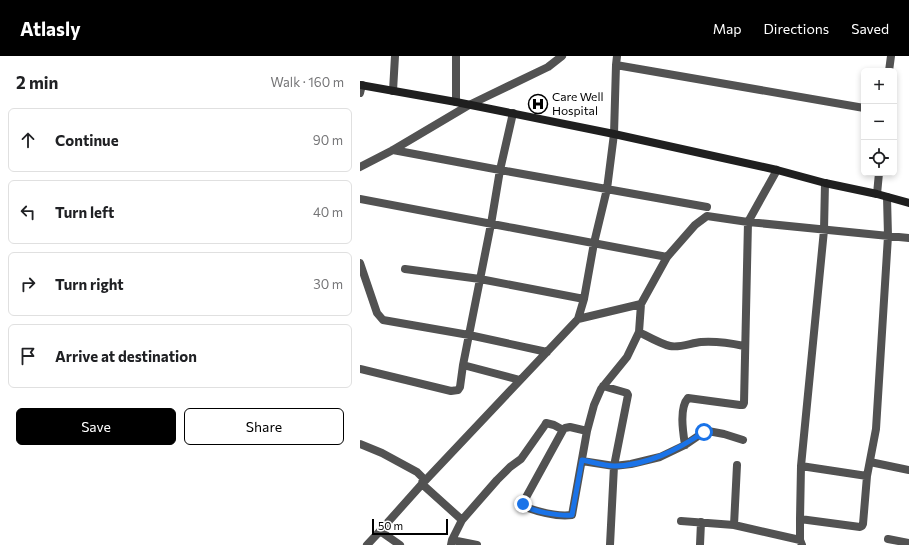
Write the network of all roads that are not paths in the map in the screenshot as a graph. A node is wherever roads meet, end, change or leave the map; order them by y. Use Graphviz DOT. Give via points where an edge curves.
graph roads {
  1 [pos="395,56"];
  2 [pos="456,56"];
  3 [pos="562,56"];
  4 [pos="617,56"];
  5 [pos="891,56"];
  6 [pos="616,65"];
  7 [pos="889,68"];
  8 [pos="361,88"];
  9 [pos="393,91"];
  10 [pos="456,102"];
  11 [pos="469,105"];
  12 [pos="861,107"];
  13 [pos="513,113"];
  14 [pos="614,134"];
  15 [pos="393,150"];
  16 [pos="360,167"];
  17 [pos="500,170"];
  18 [pos="777,170"];
  19 [pos="879,176"];
  20 [pos="825,183"];
  21 [pos="607,189"];
  22 [pos="878,194"];
  23 [pos="886,197"];
  24 [pos="360,200"];
  25 [pos="909,203"];
  26 [pos="707,207"];
  27 [pos="748,222"];
  28 [pos="491,224"];
  29 [pos="824,230"];
  30 [pos="888,236"];
  31 [pos="909,238"];
  32 [pos="594,243"];
  33 [pos="667,258"];
  34 [pos="360,263"];
  35 [pos="405,269"];
  36 [pos="480,279"];
  37 [pos="584,299"];
  38 [pos="641,304"];
  39 [pos="578,319"];
  40 [pos="638,332"];
  41 [pos="469,335"];
  42 [pos="744,346"];
  43 [pos="547,352"];
  44 [pos="463,365"];
  45 [pos="360,369"];
  46 [pos="520,380"];
  47 [pos="604,386"];
  48 [pos="563,430"];
  49 [pos="587,431"];
  50 [pos="743,440"];
  51 [pos="360,444"];
  52 [pos="685,445"];
  53 [pos="582,460"];
  54 [pos="870,462"];
  55 [pos="737,464"];
  56 [pos="614,466"];
  57 [pos="801,466"];
  58 [pos="909,470"];
  59 [pos="867,476"];
  60 [pos="422,484"];
  61 [pos="800,519"];
  62 [pos="462,520"];
  63 [pos="681,521"];
  64 [pos="701,522"];
  65 [pos="734,525"];
  66 [pos="380,531"];
  67 [pos="888,539"];
  68 [pos="451,542"];
  69 [pos="801,542"];
  70 [pos="909,543"];
  71 [pos="367,545"];
  72 [pos="400,545"];
  73 [pos="478,545"];
  74 [pos="610,545"];
  75 [pos="700,545"];
  1 -- 9 [label="street"];
  2 -- 10 [label="street"];
  3 -- 11 [label="street" via="548,66"];
  4 -- 6 [label="street"];
  5 -- 7 [label="street"];
  6 -- 12 [label="street"];
  6 -- 14 [label="street"];
  8 -- 9 [label="main road"];
  9 -- 10 [label="main road"];
  10 -- 11 [label="main road"];
  11 -- 13 [label="main road"];
  11 -- 15 [label="street"];
  13 -- 14 [label="main road"];
  13 -- 17 [label="street"];
  14 -- 18 [label="main road"];
  14 -- 21 [label="street"];
  15 -- 16 [label="street"];
  15 -- 17 [label="street"];
  17 -- 21 [label="street"];
  17 -- 28 [label="street"];
  18 -- 20 [label="main road"];
  18 -- 27 [label="street"];
  19 -- 22 [label="street"];
  20 -- 22 [label="main road"];
  20 -- 29 [label="street"];
  21 -- 26 [label="street"];
  21 -- 32 [label="street"];
  22 -- 23 [label="main road"];
  23 -- 25 [label="main road"];
  23 -- 30 [label="street"];
  24 -- 28 [label="street"];
  27 -- 29 [label="street"];
  27 -- 33 [label="street" via="707,216 695,225"];
  27 -- 42 [label="street"];
  28 -- 32 [label="street"];
  28 -- 36 [label="street"];
  29 -- 30 [label="street"];
  29 -- 57 [label="street"];
  30 -- 31 [label="street"];
  30 -- 54 [label="street" via="876,429"];
  32 -- 33 [label="street"];
  32 -- 37 [label="street"];
  33 -- 38 [label="street"];
  34 -- 41 [label="street" via="377,314 383,320"];
  35 -- 36 [label="street"];
  36 -- 37 [label="street"];
  36 -- 41 [label="street"];
  37 -- 39 [label="street"];
  38 -- 39 [label="street"];
  38 -- 40 [label="street"];
  39 -- 43 [label="street"];
  40 -- 42 [label="street" via="675,347 713,341"];
  40 -- 47 [label="street" via="627,356"];
  41 -- 43 [label="street"];
  41 -- 44 [label="street"];
  42 -- 52 [label="street" via="743,405 688,398 682,418"];
  43 -- 46 [label="street"];
  44 -- 45 [label="street" via="460,387 451,391"];
  44 -- 46 [label="street"];
  46 -- 60 [label="street"];
  47 -- 49 [label="street" via="594,405"];
  47 -- 56 [label="street" via="628,395"];
  48 -- 49 [label="street" via="570,427"];
  48 -- 53 [label="street" via="524,501 525,507 542,512 572,515"];
  48 -- 62 [label="street" via="546,424 521,459 497,480"];
  49 -- 53 [label="street"];
  50 -- 52 [label="street" via="708,431"];
  51 -- 60 [label="street" via="417,472 422,478"];
  52 -- 56 [label="street" via="660,457"];
  53 -- 56 [label="street"];
  54 -- 58 [label="street"];
  54 -- 59 [label="street"];
  55 -- 65 [label="street"];
  56 -- 74 [label="street"];
  57 -- 59 [label="street"];
  57 -- 61 [label="street"];
  59 -- 61 [label="street" via="862,526"];
  60 -- 62 [label="street"];
  60 -- 66 [label="street"];
  61 -- 69 [label="street"];
  62 -- 68 [label="street"];
  63 -- 64 [label="street"];
  64 -- 65 [label="street"];
  64 -- 75 [label="street"];
  65 -- 69 [label="street"];
  66 -- 71 [label="street"];
  66 -- 72 [label="street"];
  67 -- 70 [label="street"];
  68 -- 73 [label="street"];
}
